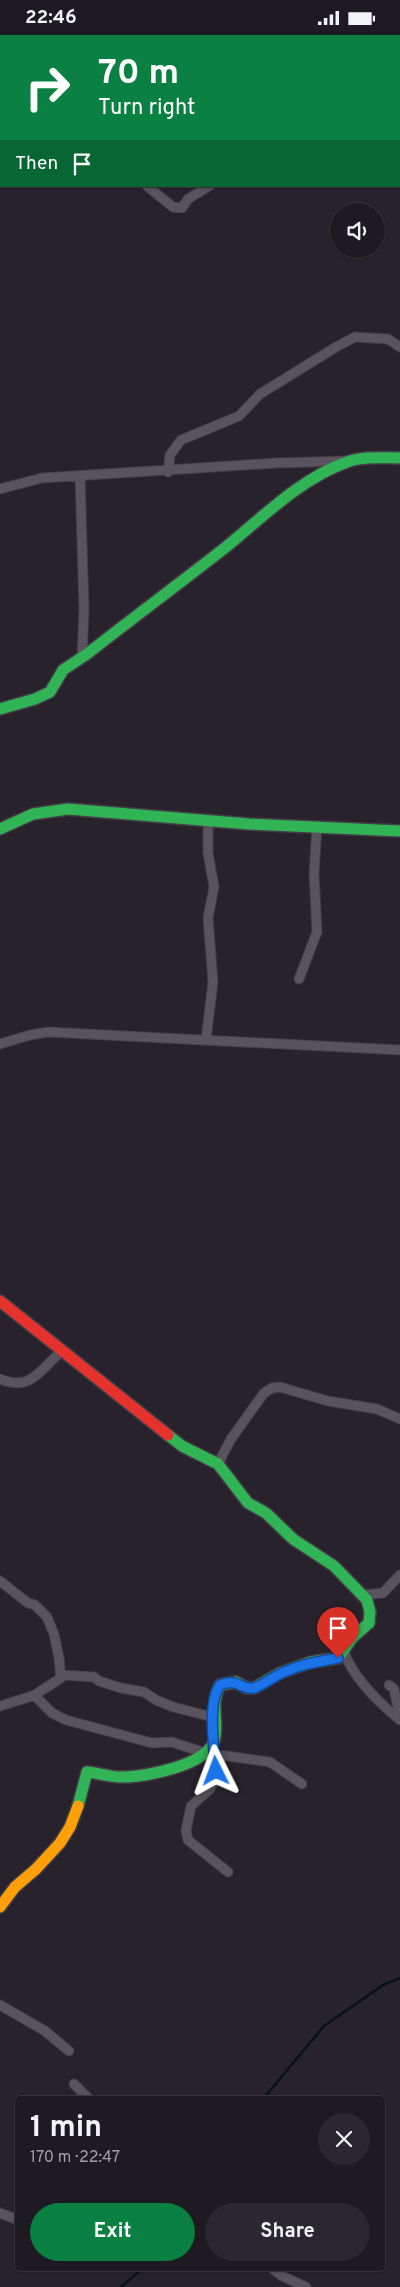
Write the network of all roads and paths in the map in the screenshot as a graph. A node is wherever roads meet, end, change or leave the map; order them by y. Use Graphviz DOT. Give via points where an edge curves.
graph roads {
  1 [pos="148,187"];
  2 [pos="207,187"];
  3 [pos="400,347"];
  4 [pos="400,458"];
  5 [pos="349,461"];
  6 [pos="168,472"];
  7 [pos="80,476"];
  8 [pos="0,489"];
  9 [pos="82,658"];
  10 [pos="0,709"];
  11 [pos="208,820"];
  12 [pos="317,826"];
  13 [pos="0,829"];
  14 [pos="400,831"];
  15 [pos="299,979"];
  16 [pos="206,1039"];
  17 [pos="0,1044"];
  18 [pos="400,1050"];
  19 [pos="0,1301"];
  20 [pos="62,1351"];
  21 [pos="0,1379"];
  22 [pos="400,1419"];
  23 [pos="218,1464"];
  24 [pos="400,1575"];
  25 [pos="0,1581"];
  26 [pos="362,1595"];
  27 [pos="344,1652"];
  28 [pos="61,1675"];
  29 [pos="389,1685"];
  30 [pos="34,1696"];
  31 [pos="0,1706"];
  32 [pos="213,1717"];
  33 [pos="400,1718"];
  34 [pos="210,1754"];
  35 [pos="302,1784"];
  36 [pos="228,1872"];
  37 [pos="0,1907"];
  38 [pos="0,2005"];
  39 [pos="70,2051"];
  40 [pos="74,2083"];
  41 [pos="86,2096"];
  42 [pos="0,2213"];
  43 [pos="15,2219"];
  44 [pos="276,2271"];
  45 [pos="306,2287"];
  1 -- 2 [label="street" via="173,207 182,208 188,199"];
  3 -- 6 [label="street" via="388,339 355,337 336,347 260,394 239,416 181,440 170,455"];
  4 -- 5 [label="street"];
  5 -- 6 [label="street"];
  5 -- 9 [label="street" via="293,491"];
  6 -- 7 [label="street"];
  7 -- 8 [label="street" via="42,478"];
  7 -- 9 [label="street" via="84,608"];
  9 -- 10 [label="street" via="63,670 50,692"];
  11 -- 12 [label="street"];
  11 -- 13 [label="street" via="53,809 25,815"];
  11 -- 16 [label="street" via="208,853 214,887 208,918 213,982"];
  12 -- 14 [label="street"];
  12 -- 15 [label="street" via="314,873 317,931"];
  16 -- 17 [label="street" via="48,1032"];
  16 -- 18 [label="street"];
  19 -- 20 [label="street"];
  20 -- 21 [label="street" via="21,1385"];
  20 -- 23 [label="street" via="182,1446"];
  22 -- 23 [label="street" via="377,1409 328,1401 280,1387 272,1388 264,1393 231,1439"];
  23 -- 26 [label="street" via="248,1503 266,1513 293,1539 334,1566"];
  24 -- 26 [label="street" via="383,1593"];
  25 -- 28 [label="street" via="47,1617 54,1634"];
  26 -- 27 [label="street" via="370,1612 369,1623 353,1637"];
  27 -- 32 [label="street" via="338,1658 311,1662 280,1673 254,1687 247,1688 236,1682 220,1685 214,1695"];
  27 -- 33 [label="street" via="350,1667 384,1707"];
  28 -- 30 [label="street" via="58,1682"];
  28 -- 32 [label="street" via="94,1677 121,1688 144,1692 174,1707"];
  29 -- 33 [label="street" via="394,1689"];
  30 -- 31 [label="street"];
  30 -- 34 [label="street" via="52,1713 66,1720 152,1743 172,1741"];
  32 -- 34 [label="street" via="214,1739"];
  34 -- 35 [label="street" via="270,1762"];
  34 -- 36 [label="street" via="216,1771 213,1783 191,1806 186,1831 188,1840"];
  34 -- 37 [label="street" via="152,1774 123,1778 87,1771 78,1807 59,1844 9,1893"];
  38 -- 39 [label="street" via="45,2031"];
  40 -- 41 [label="street"];
  42 -- 43 [label="street"];
  44 -- 45 [label="street"];
}
